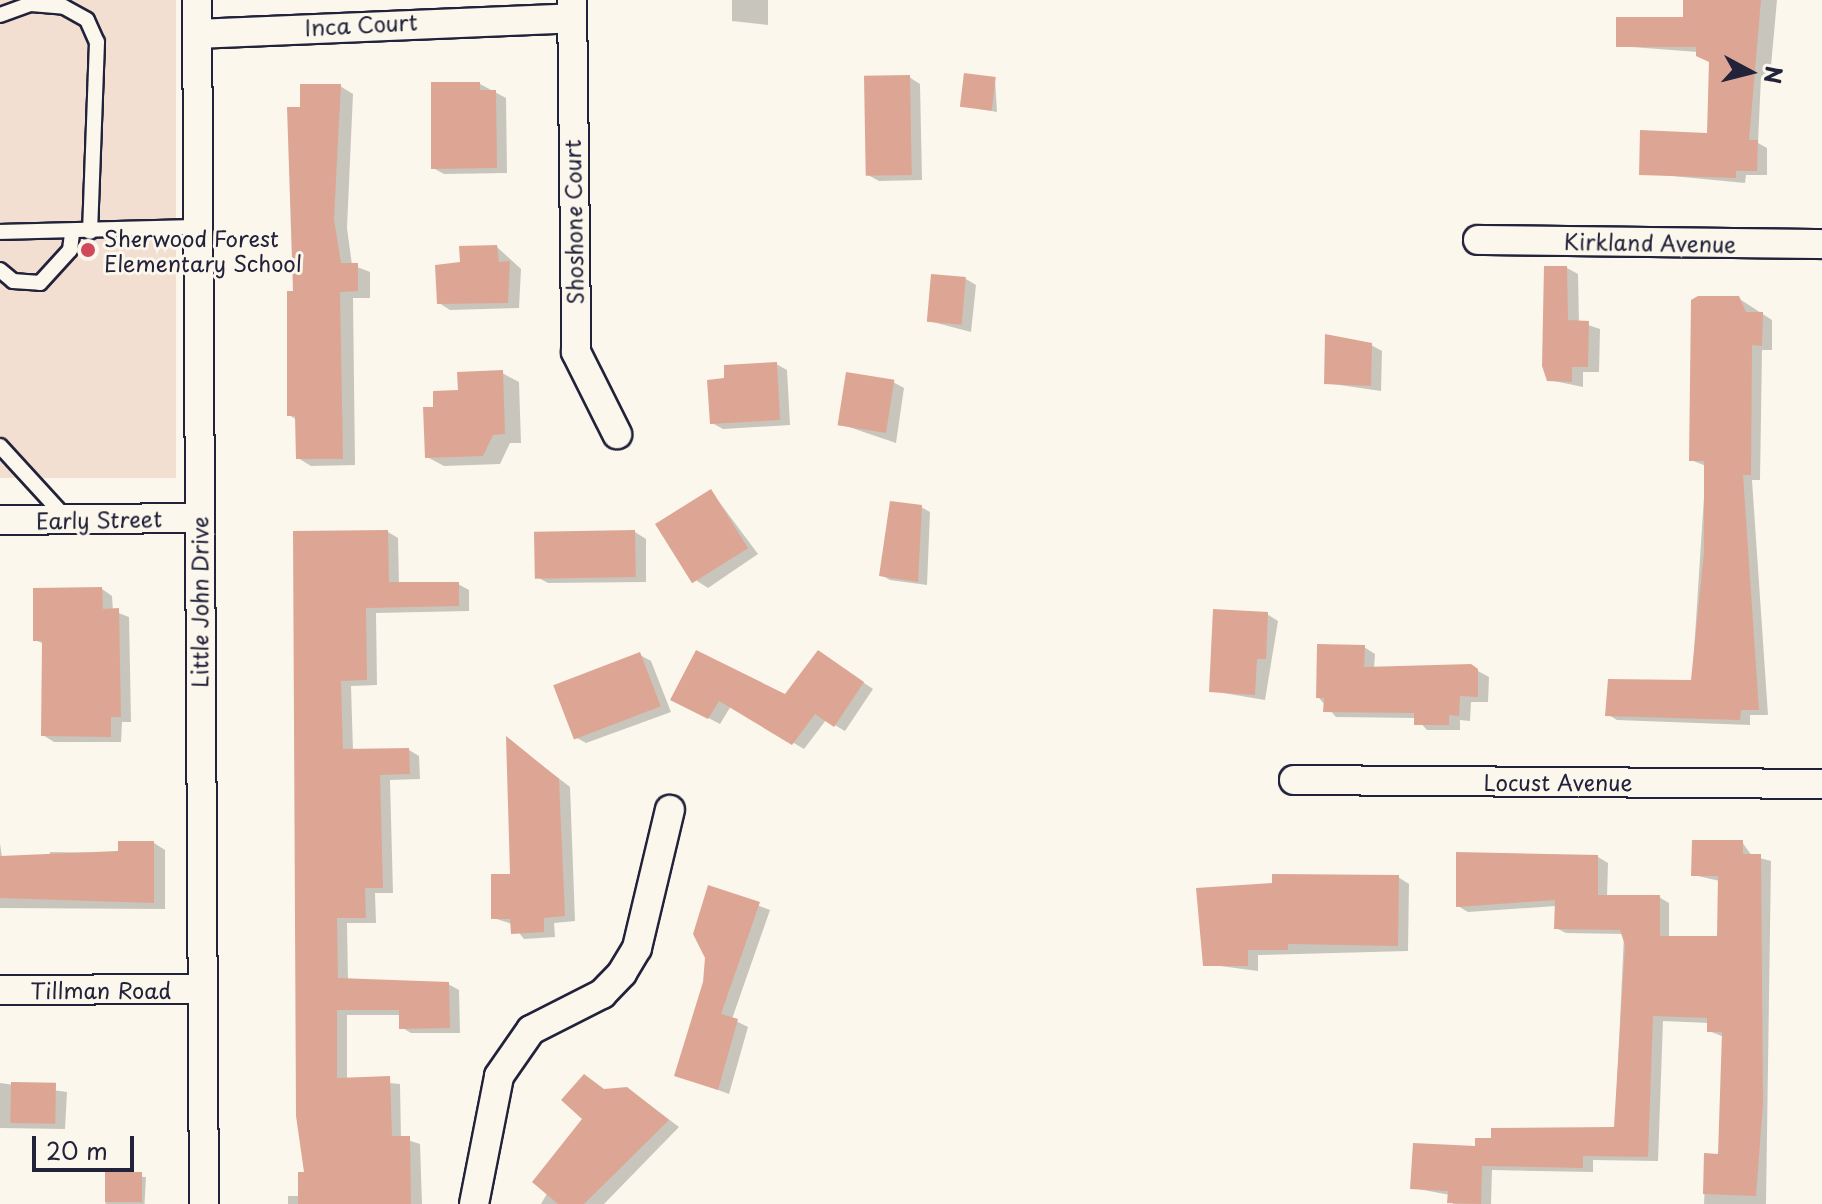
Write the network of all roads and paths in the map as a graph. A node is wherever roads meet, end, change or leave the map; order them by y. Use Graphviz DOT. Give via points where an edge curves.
graph roads {
  1 [pos="197,0"];
  2 [pos="572,9"];
  3 [pos="0,15"];
  4 [pos="198,34"];
  5 [pos="197,227"];
  6 [pos="0,232"];
  7 [pos="90,232"];
  8 [pos="72,233"];
  9 [pos="1478,240"];
  10 [pos="1822,244"];
  11 [pos="0,270"];
  12 [pos="617,434"];
  13 [pos="0,446"];
  14 [pos="198,518"];
  15 [pos="67,519"];
  16 [pos="0,520"];
  17 [pos="1294,780"];
  18 [pos="1822,784"];
  19 [pos="670,810"];
  20 [pos="202,989"];
  21 [pos="0,990"];
  22 [pos="204,1204"];
  23 [pos="474,1204"];
  1 -- 4 [label="street, Little John Drive"];
  2 -- 4 [label="street, Inca Court"];
  2 -- 12 [label="street, Shoshone Court" via="576,352"];
  3 -- 7 [label="lane" via="31,4 64,7 92,31"];
  4 -- 5 [label="street, Little John Drive"];
  5 -- 7 [label="lane"];
  5 -- 14 [label="street, Little John Drive"];
  6 -- 8 [label="lane"];
  7 -- 8 [label="lane"];
  8 -- 11 [label="lane" via="70,250 40,283 13,281"];
  9 -- 10 [label="street, Kirkland Avenue"];
  13 -- 15 [label="lane"];
  14 -- 15 [label="street, Early Street"];
  14 -- 20 [label="street, Little John Drive"];
  15 -- 16 [label="street, Early Street"];
  17 -- 18 [label="street, Locust Avenue"];
  19 -- 23 [label="street" via="637,948 622,973 602,994 531,1030 499,1076"];
  20 -- 21 [label="street, Tillman Road"];
  20 -- 22 [label="street, Little John Drive"];
}
